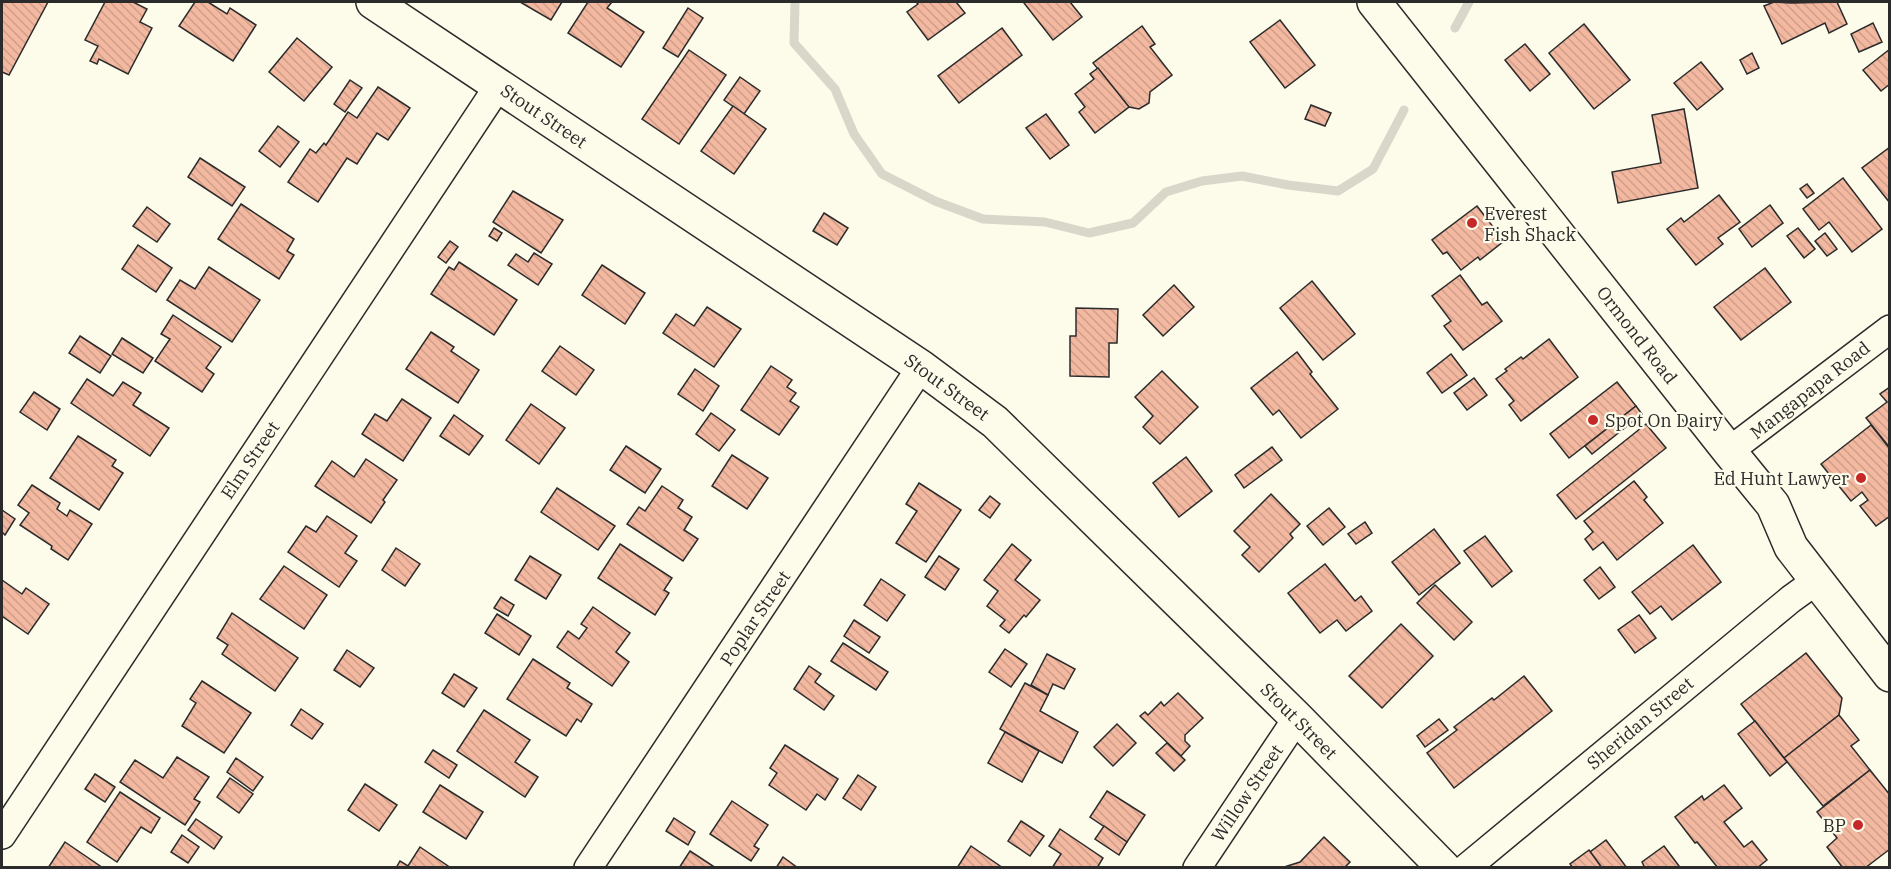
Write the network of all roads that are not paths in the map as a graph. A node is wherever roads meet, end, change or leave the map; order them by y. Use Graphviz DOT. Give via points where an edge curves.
graph roads {
  1 [pos="373,2"];
  2 [pos="1374,2"];
  3 [pos="499,85"];
  4 [pos="1890,328"];
  5 [pos="921,367"];
  6 [pos="1729,451"];
  7 [pos="1816,581"];
  8 [pos="1890,675"];
  9 [pos="1297,718"];
  10 [pos="2,835"];
  11 [pos="588,867"];
  12 [pos="1197,867"];
  13 [pos="1444,867"];
  14 [pos="1466,867"];
  1 -- 3 [label="street, Stout Street"];
  2 -- 6 [label="street, Ormond Road"];
  3 -- 5 [label="street, Stout Street"];
  3 -- 10 [label="street, Elm Street"];
  4 -- 6 [label="street, Mangapapa Road"];
  5 -- 9 [label="street, Stout Street" via="995,422"];
  5 -- 11 [label="street, Poplar Street"];
  6 -- 7 [label="street, Ormond Road" via="1773,505 1791,547"];
  7 -- 8 [label="street, Ormond Road"];
  7 -- 14 [label="street, Sheridan Street"];
  9 -- 12 [label="street, Willow Street"];
  9 -- 13 [label="street, Stout Street"];
}
